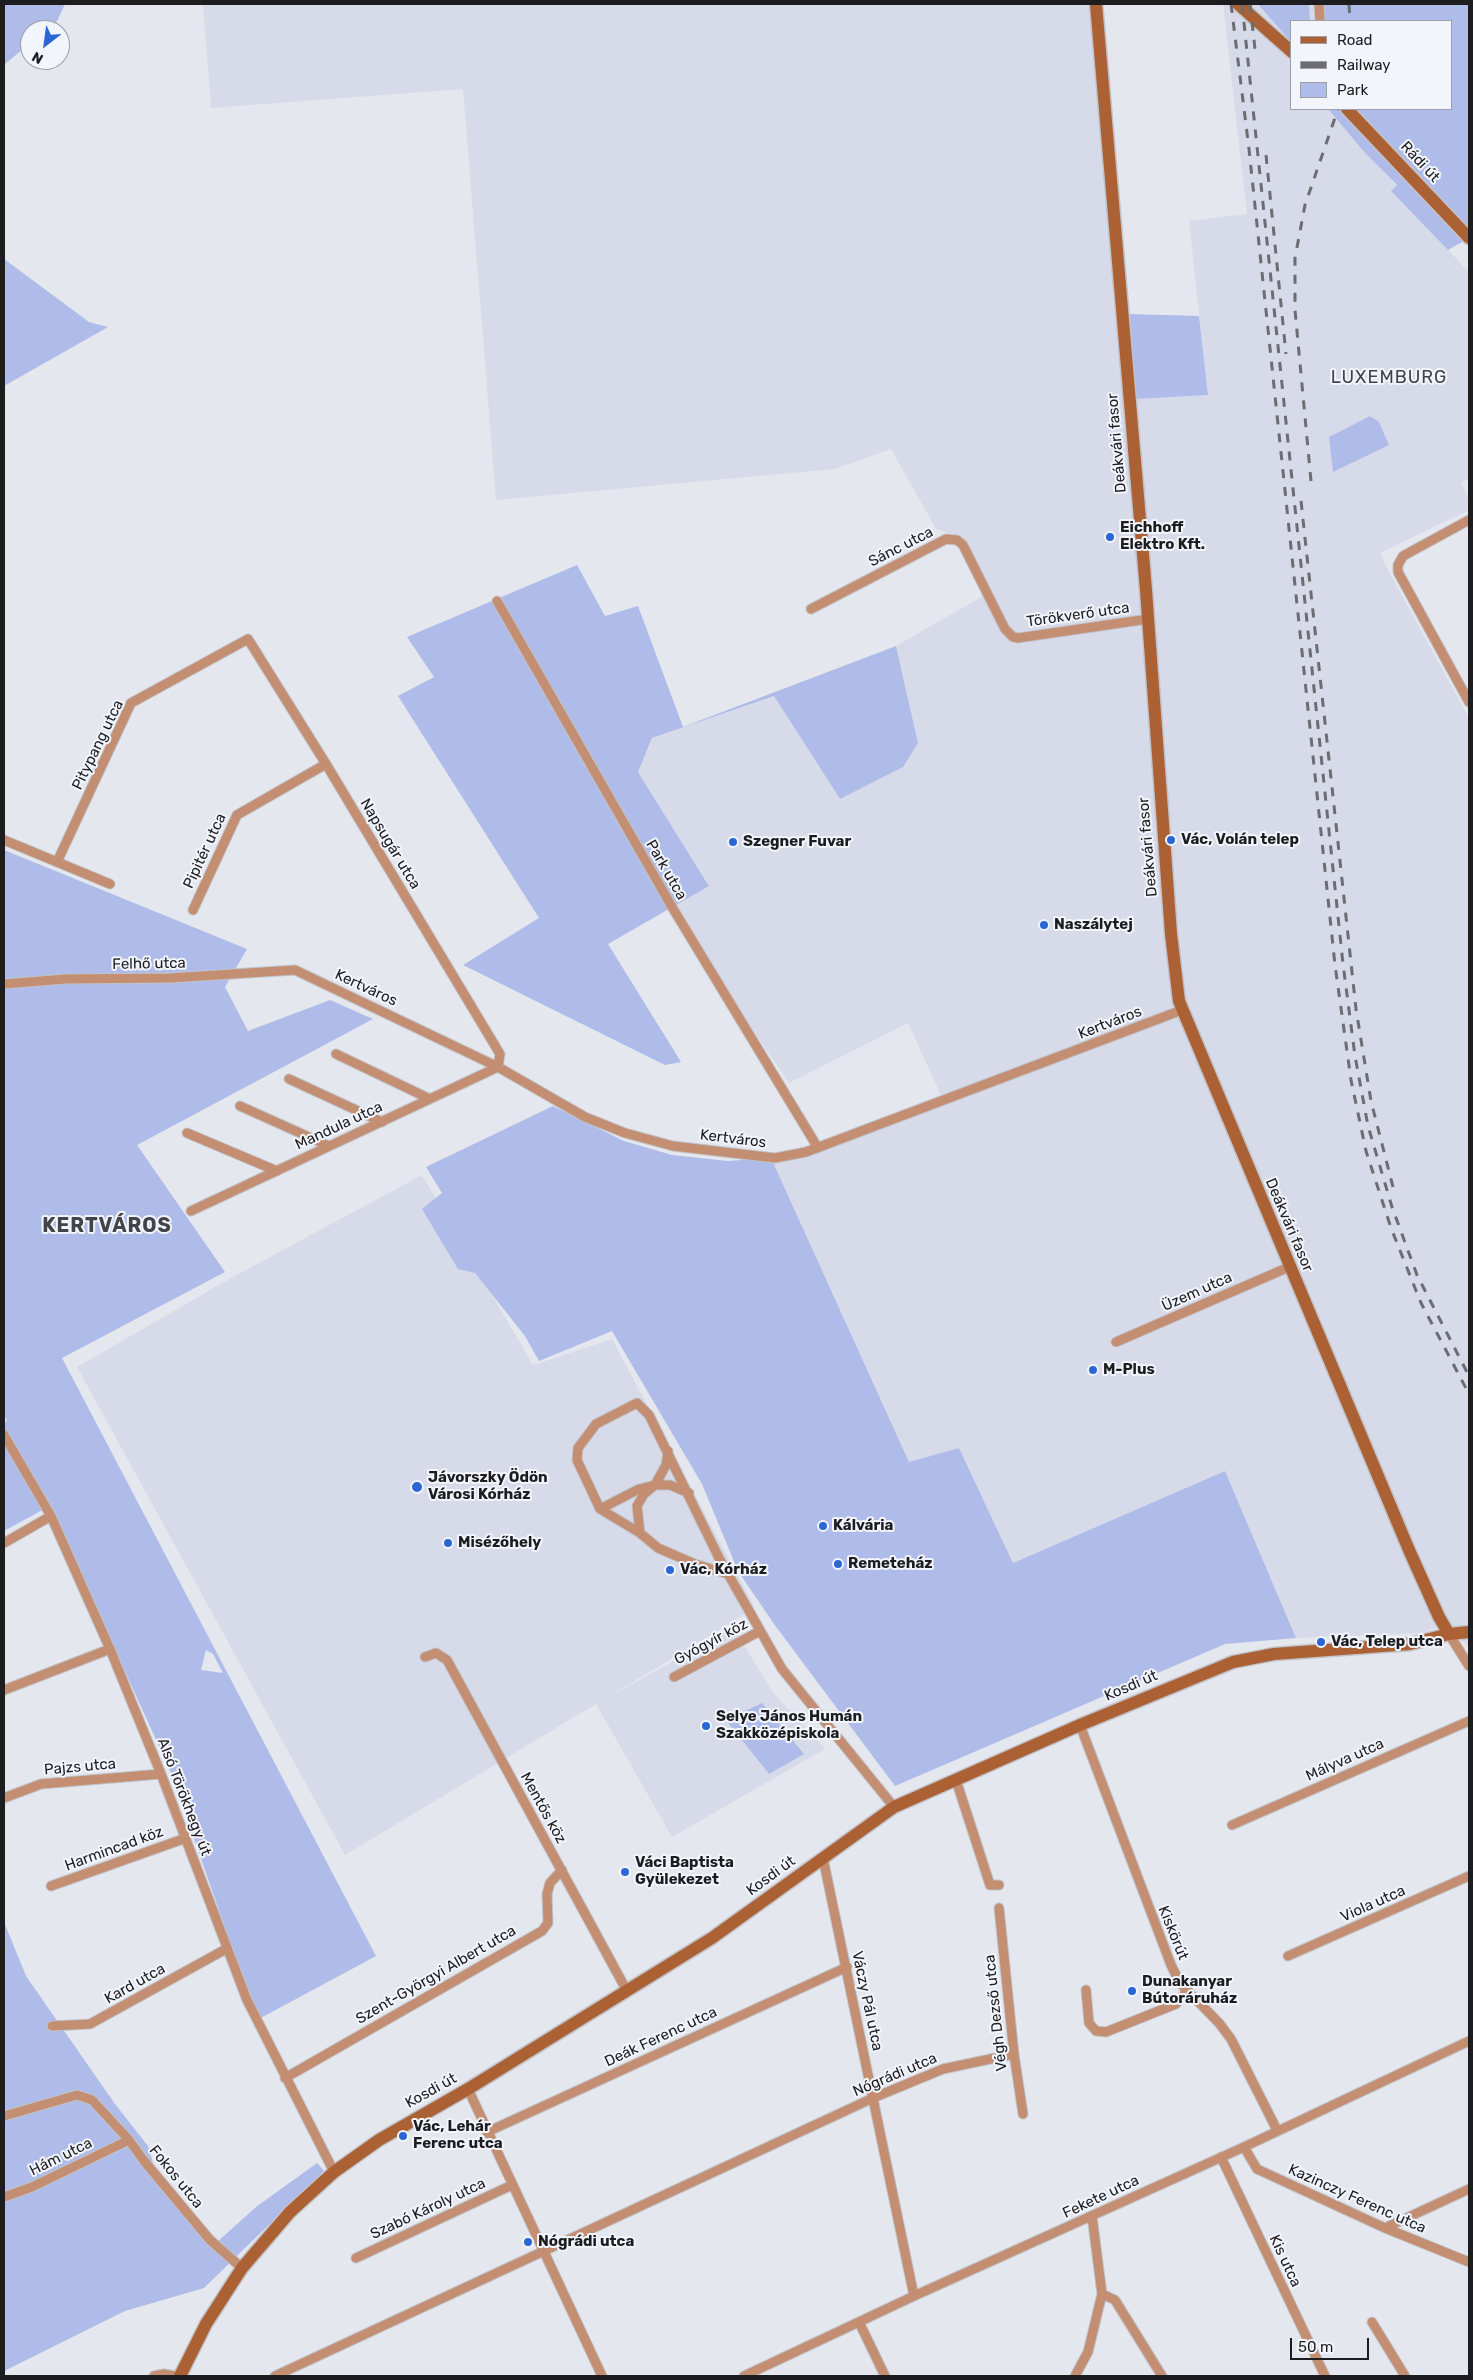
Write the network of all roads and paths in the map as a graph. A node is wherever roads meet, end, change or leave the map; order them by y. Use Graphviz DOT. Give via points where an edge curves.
graph roads {
  1 [pos="1096,4"];
  2 [pos="1238,4"];
  3 [pos="1319,4"];
  4 [pos="1320,20"];
  5 [pos="1290,50"];
  6 [pos="1348,110"];
  7 [pos="1469,238"];
  8 [pos="1469,520"];
  9 [pos="497,601"];
  10 [pos="811,609"];
  11 [pos="1148,619"];
  12 [pos="1013,637"];
  13 [pos="248,639"];
  14 [pos="1469,702"];
  15 [pos="326,764"];
  16 [pos="4,840"];
  17 [pos="57,862"];
  18 [pos="110,884"];
  19 [pos="192,910"];
  20 [pos="295,970"];
  21 [pos="4,984"];
  22 [pos="1182,1010"];
  23 [pos="336,1054"];
  24 [pos="498,1067"];
  25 [pos="289,1079"];
  26 [pos="430,1099"];
  27 [pos="240,1106"];
  28 [pos="382,1122"];
  29 [pos="187,1133"];
  30 [pos="329,1146"];
  31 [pos="818,1148"];
  32 [pos="277,1170"];
  33 [pos="191,1210"];
  34 [pos="1289,1267"];
  35 [pos="1116,1342"];
  36 [pos="4,1435"];
  37 [pos="668,1451"];
  38 [pos="655,1485"];
  39 [pos="689,1493"];
  40 [pos="600,1509"];
  41 [pos="51,1516"];
  42 [pos="640,1533"];
  43 [pos="4,1543"];
  44 [pos="728,1574"];
  45 [pos="760,1631"];
  46 [pos="1469,1632"];
  47 [pos="1449,1634"];
  48 [pos="110,1649"];
  49 [pos="424,1657"];
  50 [pos="1469,1666"];
  51 [pos="674,1677"];
  52 [pos="4,1690"];
  53 [pos="1469,1721"];
  54 [pos="1080,1725"];
  55 [pos="161,1774"];
  56 [pos="956,1780"];
  57 [pos="4,1798"];
  58 [pos="894,1807"];
  59 [pos="1232,1825"];
  60 [pos="186,1838"];
  61 [pos="824,1858"];
  62 [pos="562,1870"];
  63 [pos="1469,1876"];
  64 [pos="999,1885"];
  65 [pos="51,1886"];
  66 [pos="999,1908"];
  67 [pos="226,1949"];
  68 [pos="1288,1956"];
  69 [pos="847,1968"];
  70 [pos="1086,1990"];
  71 [pos="627,1991"];
  72 [pos="1187,1991"];
  73 [pos="52,2026"];
  74 [pos="1469,2040"];
  75 [pos="1014,2054"];
  76 [pos="285,2078"];
  77 [pos="468,2089"];
  78 [pos="873,2098"];
  79 [pos="1023,2114"];
  80 [pos="4,2116"];
  81 [pos="1277,2130"];
  82 [pos="487,2132"];
  83 [pos="130,2140"];
  84 [pos="1244,2147"];
  85 [pos="1221,2157"];
  86 [pos="334,2172"];
  87 [pos="512,2185"];
  88 [pos="1469,2189"];
  89 [pos="4,2197"];
  90 [pos="1092,2216"];
  91 [pos="1385,2228"];
  92 [pos="543,2252"];
  93 [pos="356,2258"];
  94 [pos="1469,2262"];
  95 [pos="242,2268"];
  96 [pos="1102,2294"];
  97 [pos="914,2296"];
  98 [pos="859,2322"];
  99 [pos="1372,2322"];
  100 [pos="154,2376"];
  101 [pos="175,2376"];
  102 [pos="180,2376"];
  103 [pos="275,2376"];
  104 [pos="602,2376"];
  105 [pos="744,2376"];
  106 [pos="885,2376"];
  107 [pos="1075,2376"];
  108 [pos="1162,2376"];
  109 [pos="1325,2376"];
  110 [pos="1405,2376"];
  1 -- 11 [label="street, Deákvári fasor"];
  2 -- 5 [label="street"];
  3 -- 4 [label="street"];
  6 -- 7 [label="street, Rádi út"];
  8 -- 14 [label="street" via="1403,556 1398,565 1398,572"];
  9 -- 31 [label="street, Park utca" via="672,907"];
  10 -- 12 [label="street, Sánc utca" via="946,539 957,540 964,545 1005,630"];
  11 -- 12 [label="street, Törökverő utca"];
  11 -- 22 [label="street, Deákvári fasor" via="1171,934"];
  13 -- 15 [label="street, Napsugár utca"];
  13 -- 17 [label="street, Pitypang utca" via="131,703"];
  15 -- 19 [label="street, Pipitér utca" via="237,814"];
  15 -- 24 [label="street, Napsugár utca" via="500,1054"];
  16 -- 17 [label="street"];
  17 -- 18 [label="street"];
  20 -- 21 [label="street, Felhő utca"];
  20 -- 24 [label="street, Kertváros"];
  22 -- 31 [label="street, Kertváros"];
  22 -- 34 [label="street, Deákvári fasor"];
  23 -- 26 [label="street"];
  24 -- 26 [label="street, Mandula utca"];
  24 -- 31 [label="street, Kertváros" via="585,1117 625,1133 672,1146 775,1158"];
  25 -- 28 [label="street"];
  26 -- 28 [label="street, Mandula utca"];
  27 -- 30 [label="street"];
  28 -- 30 [label="street, Mandula utca"];
  29 -- 32 [label="street"];
  30 -- 32 [label="street, Mandula utca"];
  32 -- 33 [label="street, Mandula utca"];
  34 -- 35 [label="street, Üzem utca"];
  34 -- 47 [label="street, Deákvári fasor" via="1430,1597"];
  36 -- 41 [label="street, Alsó Törökhegy út"];
  37 -- 38 [label="street" via="666,1465"];
  37 -- 39 [label="street"];
  37 -- 40 [label="street" via="649,1414 637,1403 596,1424 578,1448 577,1460"];
  38 -- 39 [label="street"];
  38 -- 40 [label="street" via="639,1489"];
  38 -- 42 [label="street" via="637,1506"];
  39 -- 44 [label="street"];
  40 -- 42 [label="street"];
  41 -- 43 [label="street"];
  41 -- 48 [label="street, Alsó Törökhegy út"];
  42 -- 44 [label="street" via="658,1548"];
  44 -- 45 [label="street"];
  45 -- 51 [label="street, Gyógyír köz"];
  45 -- 58 [label="street" via="794,1685"];
  46 -- 47 [label="street, Kosdi út"];
  47 -- 50 [label="street"];
  47 -- 54 [label="street, Kosdi út" via="1410,1644 1274,1654 1233,1662"];
  48 -- 52 [label="street"];
  48 -- 55 [label="street, Alsó Törökhegy út"];
  49 -- 62 [label="street, Mentős köz" via="436,1653 447,1660"];
  53 -- 59 [label="street, Mályva utca"];
  54 -- 56 [label="street, Kosdi út"];
  54 -- 72 [label="street, Kiskörút" via="1160,1940 1180,1984"];
  55 -- 57 [label="street, Pajzs utca" via="41,1784"];
  55 -- 60 [label="street, Alsó Törökhegy út"];
  56 -- 58 [label="street, Kosdi út"];
  56 -- 64 [label="street" via="990,1885"];
  58 -- 61 [label="street, Kosdi út"];
  60 -- 65 [label="street, Harmincad köz"];
  60 -- 67 [label="street, Alsó Törökhegy út"];
  61 -- 69 [label="street, Váczy Pál utca"];
  61 -- 71 [label="street, Kosdi út" via="712,1938"];
  62 -- 71 [label="street, Mentős köz"];
  62 -- 76 [label="street, Szent-Györgyi Albert utca" via="550,1883 548,1923 542,1931"];
  63 -- 68 [label="street, Viola utca"];
  66 -- 75 [label="street, Végh Dezső utca"];
  67 -- 73 [label="street, Kard utca" via="90,2024"];
  67 -- 76 [label="street, Alsó Törökhegy út"];
  69 -- 78 [label="street, Váczy Pál utca"];
  69 -- 82 [label="street, Deák Ferenc utca"];
  70 -- 72 [label="street" via="1088,2023 1096,2031 1106,2032 1176,2004"];
  71 -- 77 [label="street, Kosdi út"];
  72 -- 81 [label="street, Kiskörút" via="1219,2022 1231,2039"];
  74 -- 81 [label="street, Fekete utca"];
  75 -- 78 [label="street, Nógrádi utca" via="943,2068"];
  75 -- 79 [label="street, Végh Dezső utca"];
  76 -- 86 [label="street, Alsó Törökhegy út"];
  77 -- 82 [label="street"];
  77 -- 86 [label="street, Kosdi út" via="379,2140"];
  78 -- 92 [label="street, Nógrádi utca"];
  78 -- 97 [label="street, Váczy Pál utca"];
  80 -- 83 [label="street, Fokos utca" via="77,2095 92,2100"];
  81 -- 84 [label="street, Fekete utca"];
  82 -- 87 [label="street"];
  83 -- 89 [label="street, Hám utca"];
  83 -- 95 [label="street, Fokos utca" via="210,2240"];
  84 -- 85 [label="street, Fekete utca"];
  84 -- 91 [label="street, Kazinczy Ferenc utca" via="1257,2169"];
  85 -- 90 [label="street, Fekete utca"];
  85 -- 109 [label="street, Kis utca"];
  86 -- 95 [label="street, Kosdi út" via="290,2212"];
  87 -- 92 [label="street"];
  87 -- 93 [label="street, Szabó Károly utca"];
  88 -- 91 [label="street"];
  90 -- 96 [label="street"];
  90 -- 97 [label="street, Fekete utca"];
  91 -- 94 [label="street, Kazinczy Ferenc utca"];
  92 -- 103 [label="street, Nógrádi utca"];
  92 -- 104 [label="street"];
  95 -- 102 [label="street, Kosdi út" via="206,2324"];
  96 -- 107 [label="street" via="1088,2352"];
  96 -- 108 [label="street" via="1114,2300"];
  97 -- 98 [label="street, Fekete utca"];
  98 -- 105 [label="street, Fekete utca"];
  98 -- 106 [label="street"];
  99 -- 110 [label="street"];
  100 -- 101 [label="street"];
}
